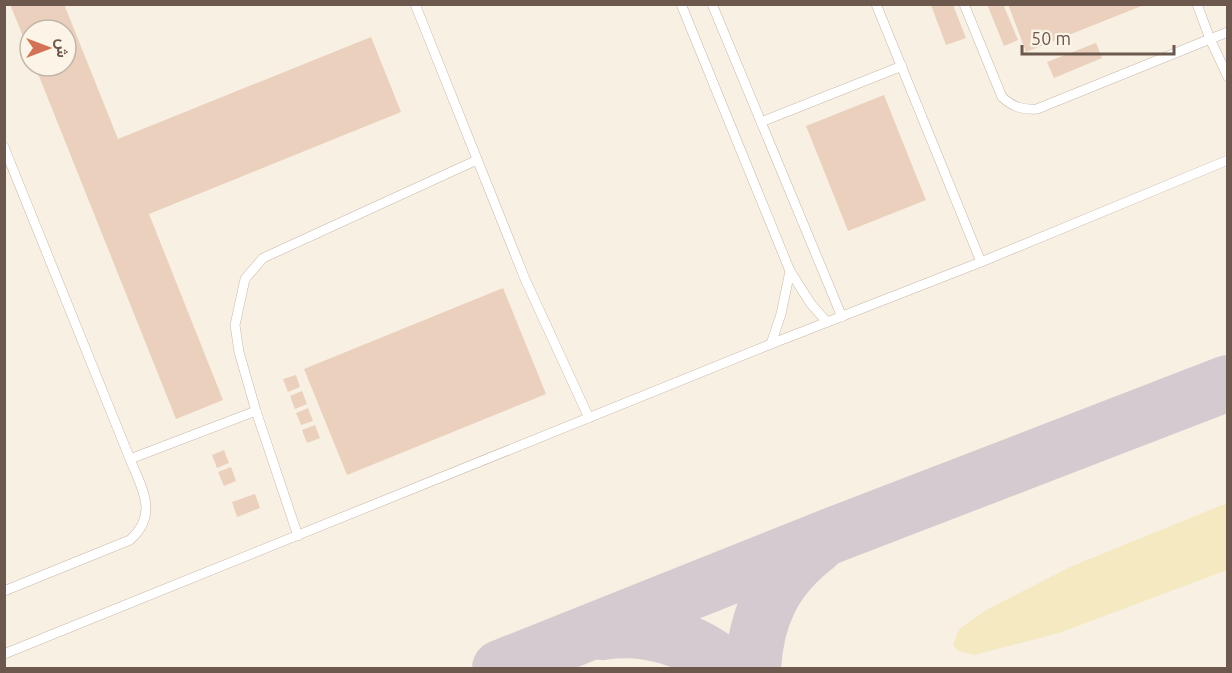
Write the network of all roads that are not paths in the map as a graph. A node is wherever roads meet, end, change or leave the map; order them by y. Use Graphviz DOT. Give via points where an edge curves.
graph roads {
  1 [pos="415,4"];
  2 [pos="681,4"];
  3 [pos="712,4"];
  4 [pos="876,4"];
  5 [pos="964,4"];
  6 [pos="1197,4"];
  7 [pos="1227,32"];
  8 [pos="1210,39"];
  9 [pos="902,66"];
  10 [pos="1227,77"];
  11 [pos="761,122"];
  12 [pos="4,147"];
  13 [pos="477,160"];
  14 [pos="1227,160"];
  15 [pos="981,262"];
  16 [pos="790,271"];
  17 [pos="842,317"];
  18 [pos="827,322"];
  19 [pos="771,344"];
  20 [pos="256,411"];
  21 [pos="589,418"];
  22 [pos="130,459"];
  23 [pos="298,536"];
  24 [pos="4,591"];
  25 [pos="4,654"];
  1 -- 13 [label="lane"];
  2 -- 16 [label="lane"];
  3 -- 11 [label="lane"];
  4 -- 9 [label="lane"];
  5 -- 8 [label="lane" via="1002,97 1024,110 1037,109"];
  6 -- 8 [label="lane"];
  7 -- 8 [label="lane"];
  8 -- 10 [label="lane"];
  9 -- 11 [label="lane"];
  9 -- 15 [label="lane"];
  11 -- 17 [label="lane"];
  12 -- 22 [label="lane"];
  13 -- 20 [label="lane" via="263,258 245,279 235,325"];
  13 -- 21 [label="lane" via="525,279"];
  14 -- 15 [label="lane"];
  15 -- 17 [label="lane"];
  16 -- 18 [label="lane"];
  16 -- 19 [label="lane"];
  17 -- 18 [label="lane"];
  18 -- 19 [label="lane"];
  19 -- 21 [label="lane"];
  20 -- 22 [label="lane"];
  20 -- 23 [label="lane"];
  21 -- 23 [label="lane"];
  22 -- 24 [label="lane" via="147,507 137,533 122,544"];
  23 -- 25 [label="lane"];
}
